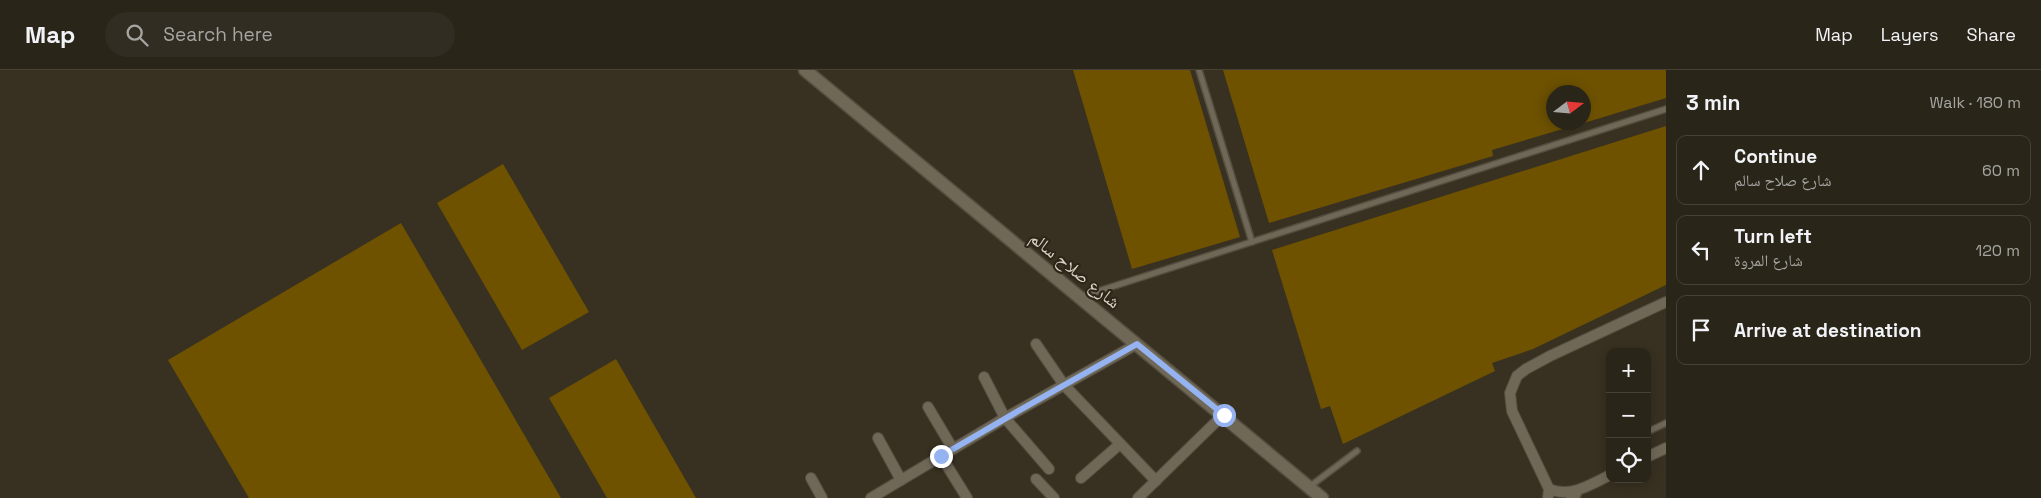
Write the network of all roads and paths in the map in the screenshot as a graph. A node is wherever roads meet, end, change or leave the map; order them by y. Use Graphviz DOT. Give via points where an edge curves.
graph roads {
  1 [pos="805,70"];
  2 [pos="1199,70"];
  3 [pos="1666,109"];
  4 [pos="1252,242"];
  5 [pos="1080,297"];
  6 [pos="1666,302"];
  7 [pos="1036,344"];
  8 [pos="1137,344"];
  9 [pos="984,377"];
  10 [pos="1064,385"];
  11 [pos="928,407"];
  12 [pos="1224,415"];
  13 [pos="1005,418"];
  14 [pos="1666,423"];
  15 [pos="1651,430"];
  16 [pos="878,438"];
  17 [pos="1120,444"];
  18 [pos="1666,448"];
  19 [pos="953,449"];
  20 [pos="1357,451"];
  21 [pos="1651,455"];
  22 [pos="941,456"];
  23 [pos="1049,469"];
  24 [pos="811,478"];
  25 [pos="1036,478"];
  26 [pos="1081,478"];
  27 [pos="1606,478"];
  28 [pos="901,480"];
  29 [pos="1156,481"];
  30 [pos="1309,487"];
  31 [pos="1548,493"];
  32 [pos="1574,495"];
  33 [pos="875,497"];
  34 [pos="822,498"];
  35 [pos="967,498"];
  36 [pos="1052,498"];
  37 [pos="1138,498"];
  38 [pos="1322,498"];
  1 -- 5 [label="street, شارع صلاح سالم"];
  2 -- 4 [label="lane"];
  3 -- 4 [label="lane"];
  4 -- 5 [label="lane"];
  5 -- 8 [label="street, شارع صلاح سالم"];
  6 -- 31 [label="street" via="1550,356 1517,376 1510,393 1512,411"];
  7 -- 10 [label="street"];
  8 -- 10 [label="street"];
  8 -- 12 [label="street, شارع صلاح سالم"];
  9 -- 13 [label="street"];
  10 -- 13 [label="street"];
  10 -- 17 [label="street"];
  11 -- 19 [label="street"];
  12 -- 29 [label="street"];
  12 -- 30 [label="street, شارع صلاح سالم"];
  13 -- 19 [label="street"];
  13 -- 23 [label="street"];
  14 -- 15 [label="lane"];
  16 -- 28 [label="street"];
  17 -- 26 [label="street"];
  17 -- 29 [label="street"];
  18 -- 21 [label="street"];
  19 -- 22 [label="street"];
  20 -- 30 [label="lane"];
  22 -- 28 [label="street"];
  22 -- 35 [label="street"];
  24 -- 34 [label="street"];
  25 -- 36 [label="street"];
  27 -- 32 [label="street"];
  28 -- 33 [label="street"];
  29 -- 37 [label="street"];
  30 -- 38 [label="street, شارع صلاح سالم"];
  31 -- 32 [label="street"];
}
